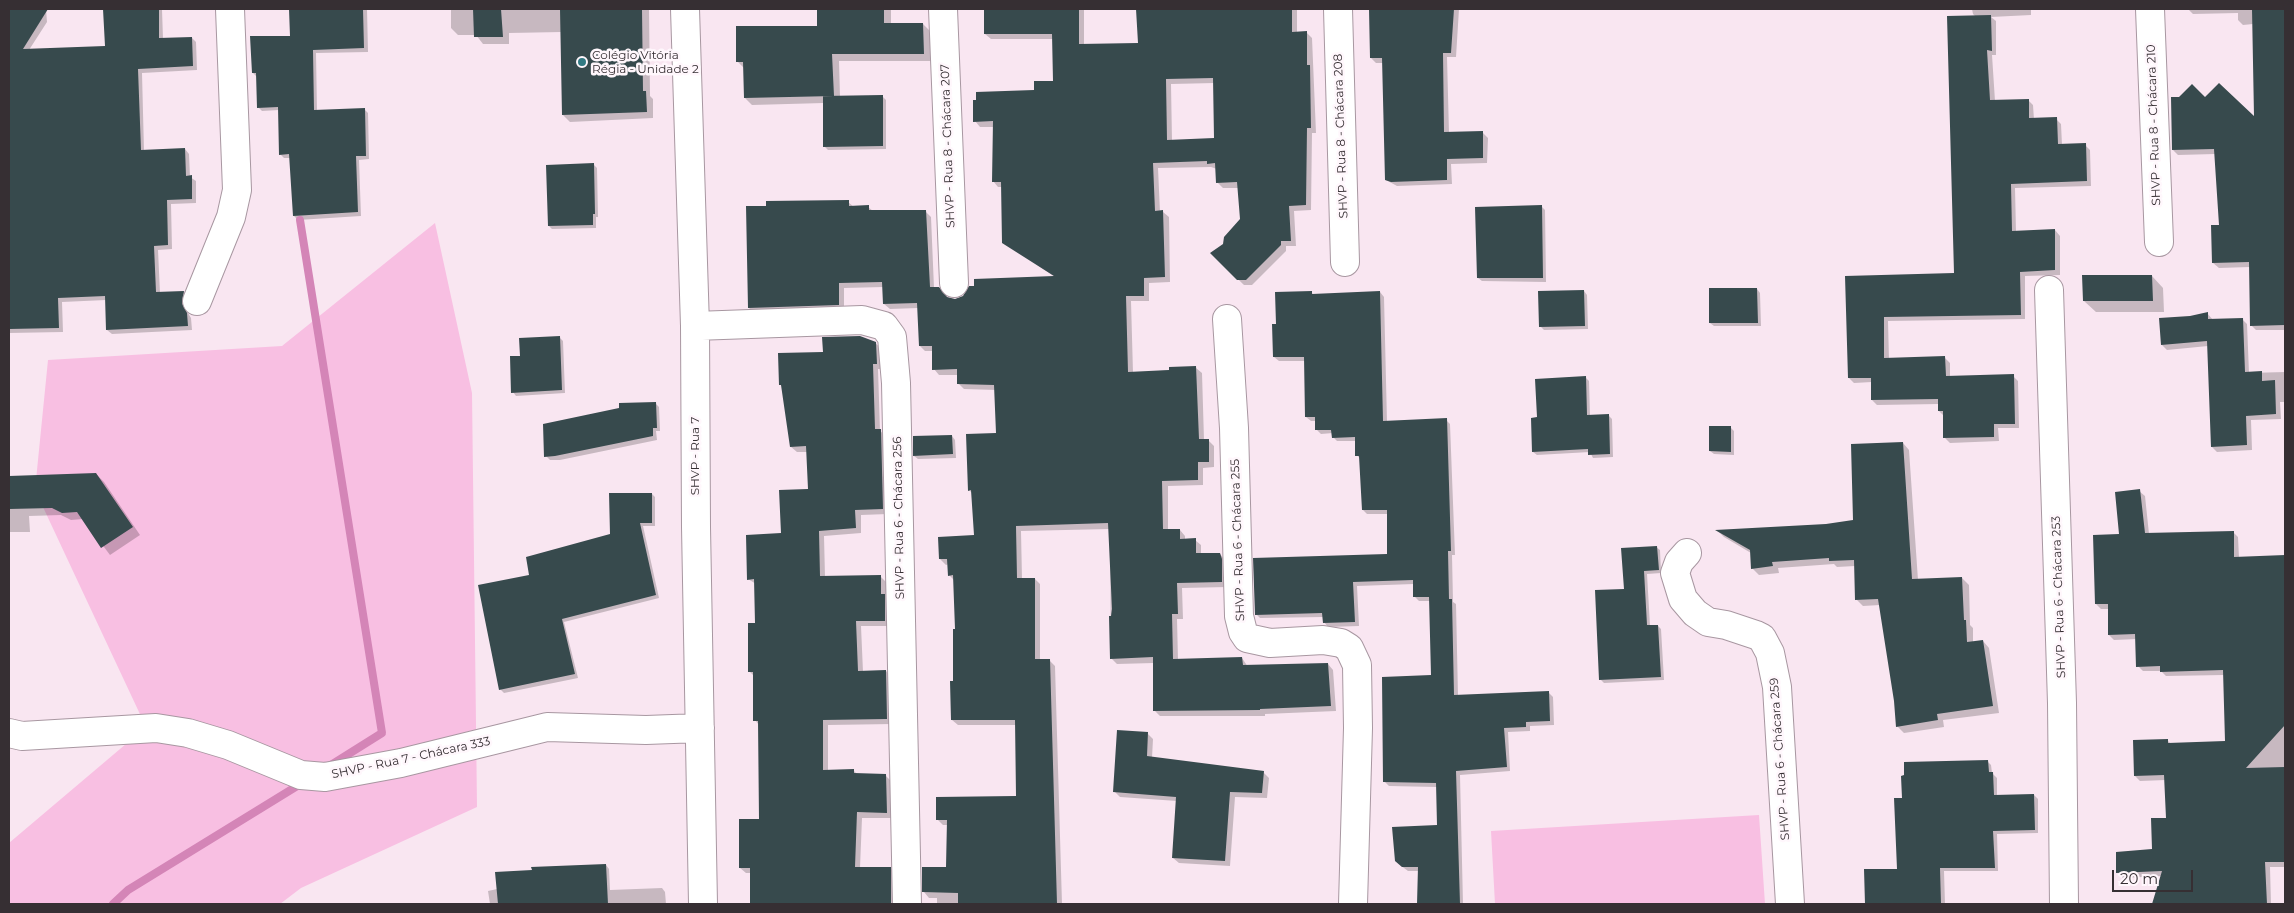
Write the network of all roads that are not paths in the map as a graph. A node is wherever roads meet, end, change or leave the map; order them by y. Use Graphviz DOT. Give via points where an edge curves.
graph roads {
  1 [pos="230,9"];
  2 [pos="684,9"];
  3 [pos="943,9"];
  4 [pos="1338,9"];
  5 [pos="2150,9"];
  6 [pos="2159,242"];
  7 [pos="1345,262"];
  8 [pos="954,283"];
  9 [pos="2049,290"];
  10 [pos="197,301"];
  11 [pos="1227,319"];
  12 [pos="695,326"];
  13 [pos="1687,553"];
  14 [pos="700,728"];
  15 [pos="9,733"];
  16 [pos="702,904"];
  17 [pos="907,904"];
  18 [pos="1353,904"];
  19 [pos="1790,904"];
  20 [pos="2064,904"];
  1 -- 10 [label="street" via="237,190 231,217"];
  2 -- 12 [label="street, SHVP - Rua 7"];
  3 -- 8 [label="street, SHVP - Rua 8 - Chácara 207"];
  4 -- 7 [label="street, SHVP - Rua 8 - Chácara 208"];
  5 -- 6 [label="street, SHVP - Rua 8 - Chácara 210"];
  9 -- 20 [label="street, SHVP - Rua 6 - Chácara 253" via="2062,703"];
  11 -- 18 [label="street, SHVP - Rua 6 - Chácara 255" via="1234,428 1239,616 1243,632 1248,638 1270,643 1323,640 1341,643 1349,648 1357,665"];
  12 -- 14 [label="street, SHVP - Rua 7"];
  12 -- 17 [label="street, SHVP - Rua 6 - Chácara 256" via="862,320 884,326 892,337 896,383"];
  13 -- 19 [label="street, SHVP - Rua 6 - Chácara 259" via="1675,573 1683,599 1708,622 1756,634 1770,653 1777,686"];
  14 -- 15 [label="street, SHVP - Rua 7 - Chácara 333" via="547,727 401,763 326,777 301,775 228,745 156,728 22,736"];
  14 -- 16 [label="street, SHVP - Rua 7"];
}
